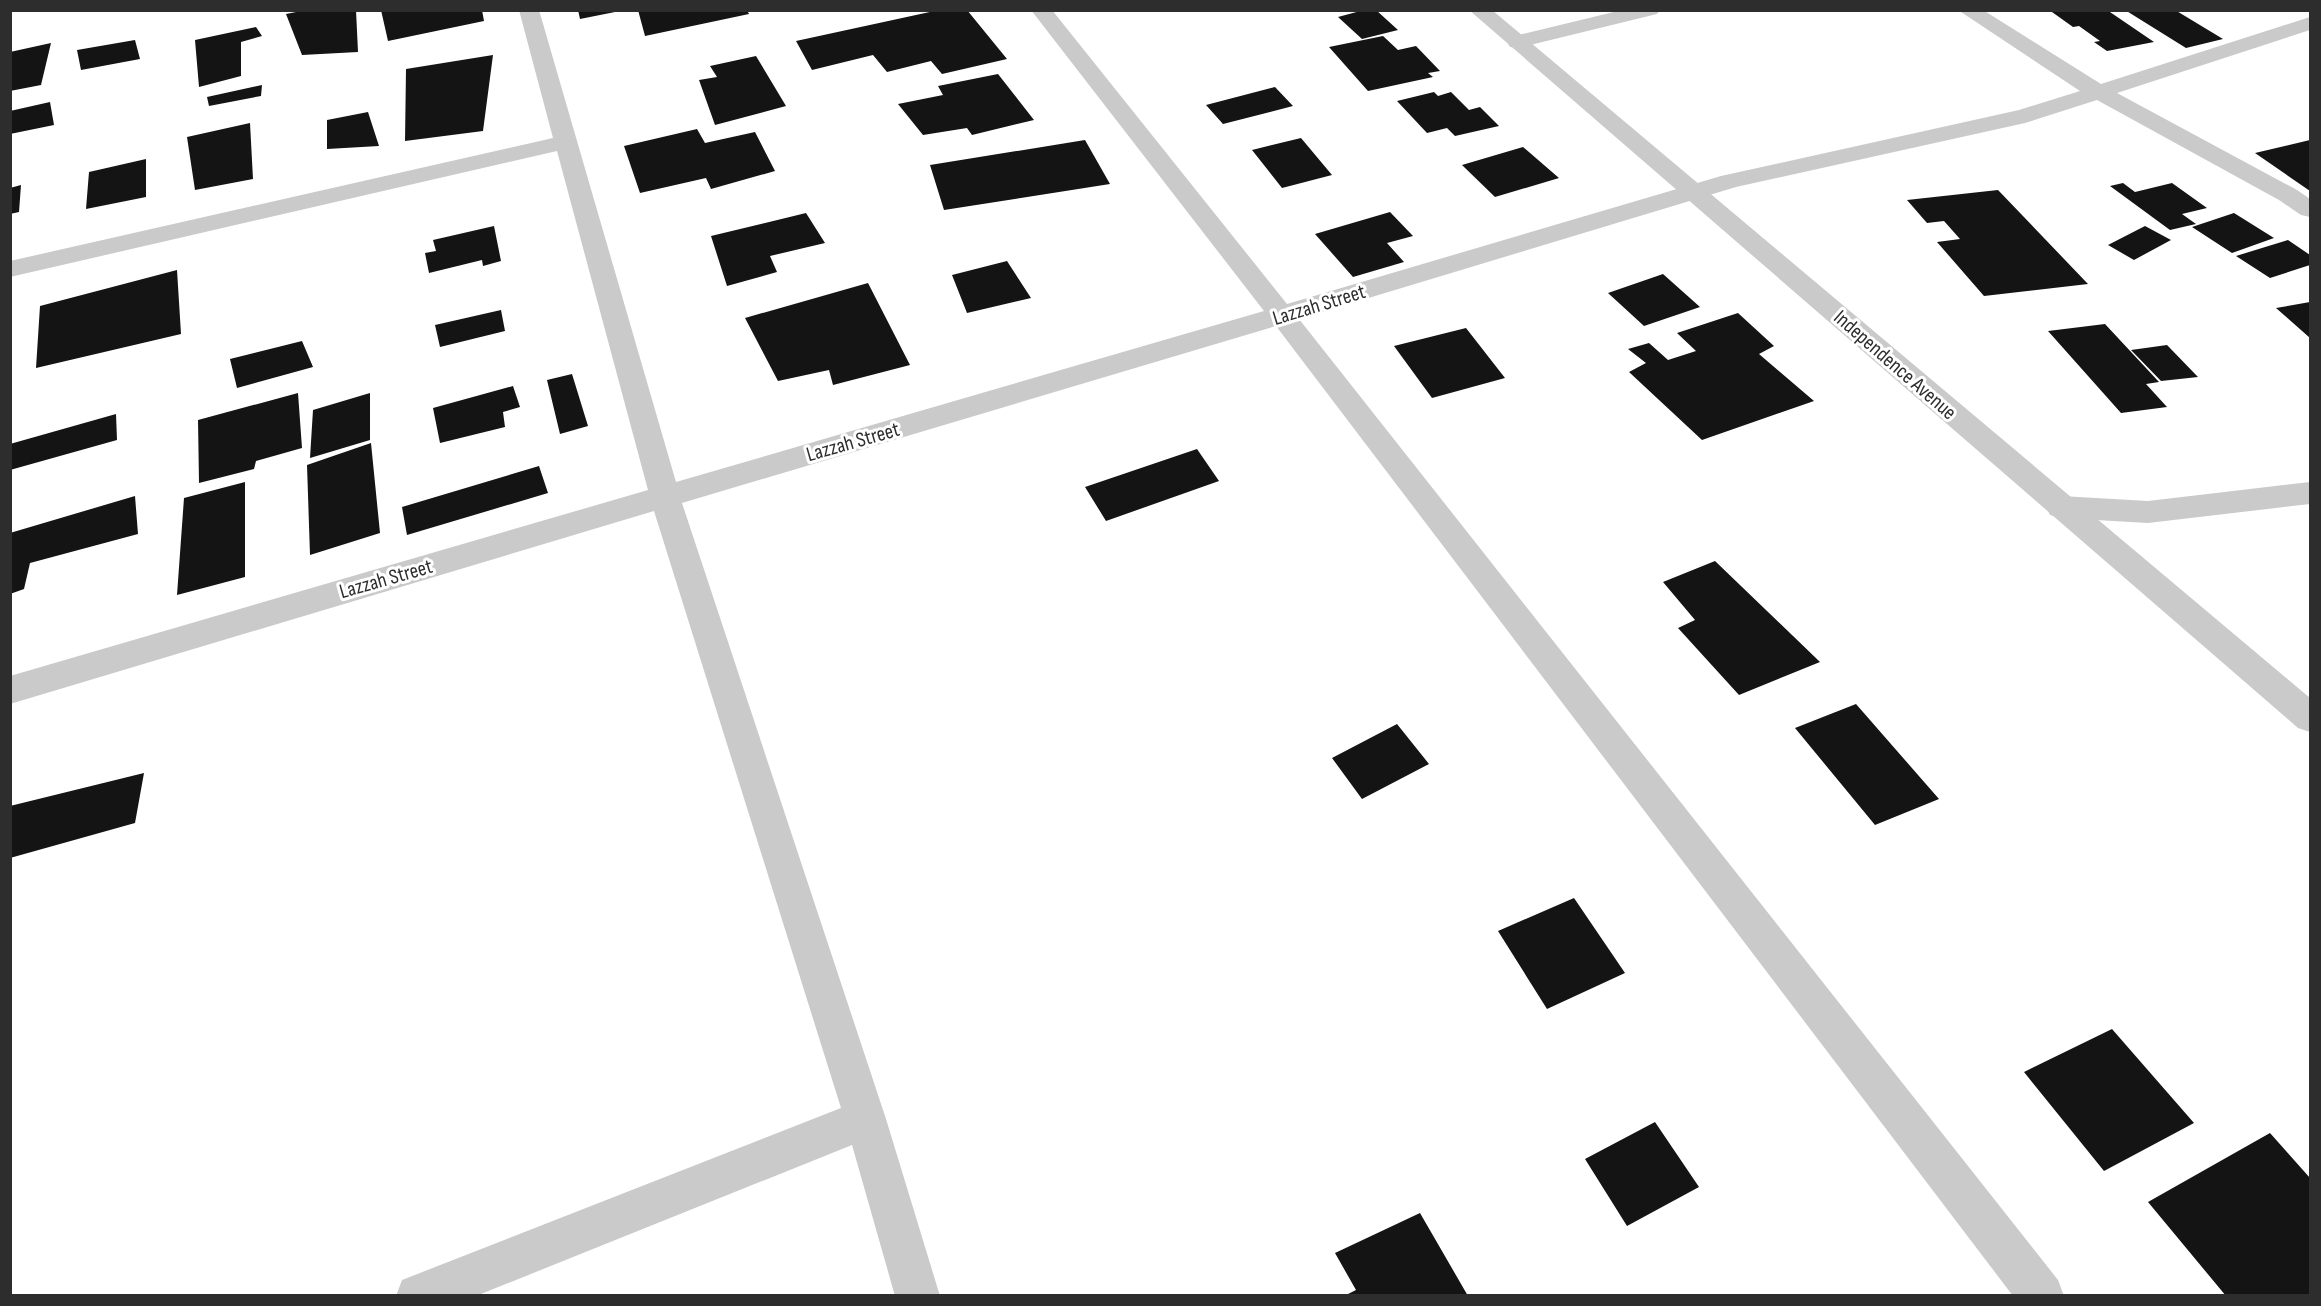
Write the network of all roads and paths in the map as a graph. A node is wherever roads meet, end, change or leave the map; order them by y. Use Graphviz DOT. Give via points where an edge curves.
graph roads {
  1 [pos="529,10"];
  2 [pos="1041,10"];
  3 [pos="1479,10"];
  4 [pos="1650,10"];
  5 [pos="1968,10"];
  6 [pos="2310,23"];
  7 [pos="1518,42"];
  8 [pos="2102,93"];
  9 [pos="566,142"];
  10 [pos="1695,193"];
  11 [pos="2310,210"];
  12 [pos="10,269"];
  13 [pos="1282,316"];
  14 [pos="2310,493"];
  15 [pos="665,497"];
  16 [pos="2061,507"];
  17 [pos="10,690"];
  18 [pos="2310,718"];
  19 [pos="865,1119"];
  20 [pos="418,1296"];
  21 [pos="918,1296"];
  22 [pos="2042,1296"];
  1 -- 9 [label="street"];
  2 -- 13 [label="street"];
  3 -- 7 [label="street, Independence Avenue"];
  4 -- 7 [label="street"];
  5 -- 8 [label="street" via="2039,58"];
  6 -- 8 [label="street, Lazzah Street"];
  7 -- 10 [label="street, Independence Avenue"];
  8 -- 10 [label="street, Lazzah Street" via="2025,117 1729,181"];
  8 -- 11 [label="street"];
  9 -- 12 [label="street"];
  9 -- 15 [label="street"];
  10 -- 13 [label="street, Lazzah Street"];
  10 -- 16 [label="street, Independence Avenue"];
  13 -- 15 [label="street, Lazzah Street"];
  13 -- 22 [label="street"];
  14 -- 16 [label="street" via="2148,512"];
  15 -- 17 [label="street, Lazzah Street"];
  15 -- 19 [label="street"];
  16 -- 18 [label="street, Independence Avenue"];
  19 -- 20 [label="street"];
  19 -- 21 [label="street"];
}
